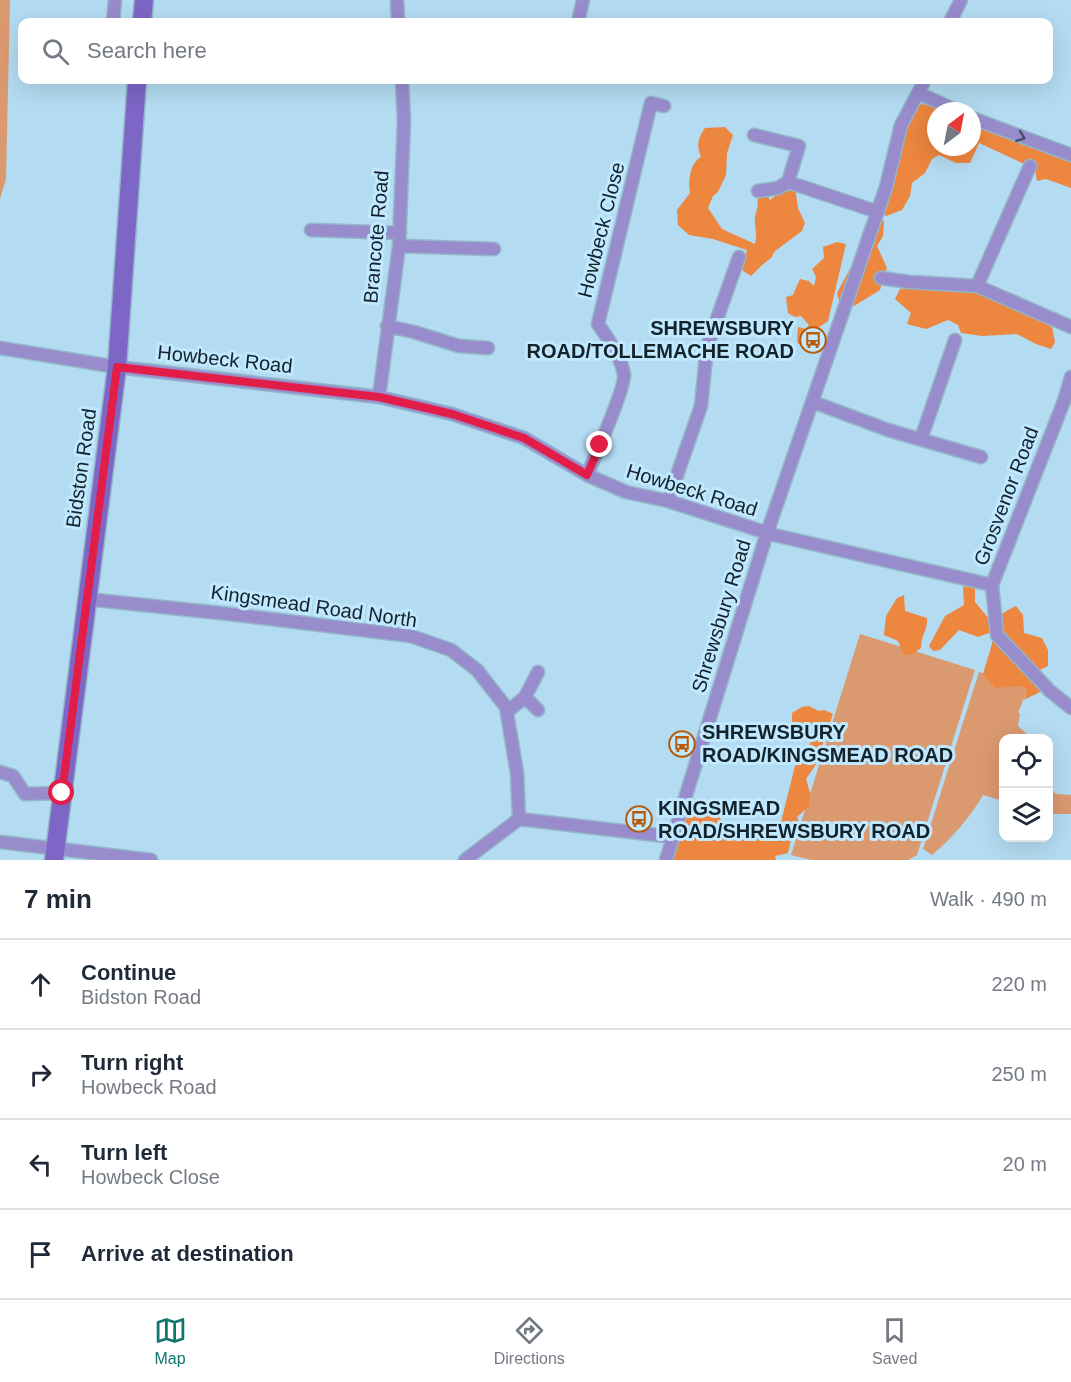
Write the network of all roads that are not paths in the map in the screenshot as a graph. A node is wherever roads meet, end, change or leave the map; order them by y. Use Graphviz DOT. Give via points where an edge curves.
graph roads {
  1 [pos="115,0"];
  2 [pos="144,0"];
  3 [pos="397,0"];
  4 [pos="583,0"];
  5 [pos="961,0"];
  6 [pos="113,18"];
  7 [pos="142,18"];
  8 [pos="398,18"];
  9 [pos="579,18"];
  10 [pos="952,18"];
  11 [pos="137,84"];
  12 [pos="402,84"];
  13 [pos="923,84"];
  14 [pos="918,93"];
  15 [pos="938,102"];
  16 [pos="664,106"];
  17 [pos="981,120"];
  18 [pos="754,135"];
  19 [pos="1071,155"];
  20 [pos="1030,166"];
  21 [pos="788,182"];
  22 [pos="758,191"];
  23 [pos="878,212"];
  24 [pos="311,230"];
  25 [pos="399,240"];
  26 [pos="494,249"];
  27 [pos="739,257"];
  28 [pos="881,278"];
  29 [pos="977,286"];
  30 [pos="387,326"];
  31 [pos="1071,327"];
  32 [pos="955,340"];
  33 [pos="0,348"];
  34 [pos="488,348"];
  35 [pos="117,367"];
  36 [pos="1071,377"];
  37 [pos="379,397"];
  38 [pos="813,402"];
  39 [pos="921,440"];
  40 [pos="981,457"];
  41 [pos="587,475"];
  42 [pos="668,501"];
  43 [pos="767,533"];
  44 [pos="992,585"];
  45 [pos="86,599"];
  46 [pos="538,672"];
  47 [pos="525,697"];
  48 [pos="1071,708"];
  49 [pos="538,710"];
  50 [pos="507,712"];
  51 [pos="0,772"];
  52 [pos="62,793"];
  53 [pos="519,819"];
  54 [pos="674,837"];
  55 [pos="0,842"];
  56 [pos="54,854"];
  57 [pos="151,860"];
  58 [pos="465,860"];
  59 [pos="666,860"];
  1 -- 6 [label="street"];
  2 -- 7 [label="main road"];
  3 -- 8 [label="street"];
  4 -- 9 [label="street"];
  5 -- 10 [label="street"];
  11 -- 35 [label="main road, Bidston Road"];
  12 -- 25 [label="street, Brancote Road"];
  13 -- 14 [label="street, Shrewsbury Road"];
  14 -- 15 [label="street"];
  14 -- 23 [label="street, Shrewsbury Road" via="901,125"];
  16 -- 41 [label="street, Howbeck Close" via="651,103 598,324 618,354 624,377"];
  17 -- 19 [label="street, one-way"];
  18 -- 21 [label="street" via="799,146"];
  20 -- 29 [label="street"];
  21 -- 22 [label="street" via="778,189"];
  21 -- 23 [label="street"];
  23 -- 38 [label="street, Shrewsbury Road"];
  24 -- 25 [label="street"];
  25 -- 26 [label="street"];
  25 -- 30 [label="street, Brancote Road"];
  27 -- 42 [label="street" via="707,347 701,406"];
  28 -- 29 [label="street"];
  29 -- 31 [label="street"];
  30 -- 34 [label="street" via="459,346"];
  30 -- 37 [label="street, Brancote Road"];
  32 -- 39 [label="street"];
  33 -- 35 [label="street, Howbeck Road"];
  35 -- 37 [label="street, Howbeck Road"];
  35 -- 45 [label="main road, Bidston Road"];
  36 -- 44 [label="street, Grosvenor Road"];
  37 -- 41 [label="street, Howbeck Road" via="452,414 524,438"];
  38 -- 39 [label="street"];
  38 -- 43 [label="street, Shrewsbury Road"];
  39 -- 40 [label="street"];
  41 -- 42 [label="street, Howbeck Road" via="626,492"];
  42 -- 43 [label="street, Howbeck Road"];
  43 -- 44 [label="street, Howbeck Road"];
  43 -- 54 [label="street, Shrewsbury Road"];
  44 -- 48 [label="street, Grosvenor Road" via="997,635"];
  45 -- 50 [label="street, Kingsmead Road North" via="411,636 451,650 477,670"];
  45 -- 52 [label="main road, Bidston Road"];
  46 -- 47 [label="street"];
  47 -- 49 [label="street"];
  47 -- 50 [label="street"];
  50 -- 53 [label="street, Kingsmead Road North"];
  51 -- 52 [label="street" via="13,776 25,795"];
  52 -- 56 [label="main road, Bidston Road"];
  53 -- 54 [label="street"];
  53 -- 58 [label="street"];
  54 -- 59 [label="street, Shrewsbury Road"];
  55 -- 56 [label="street"];
  56 -- 57 [label="street"];
}
